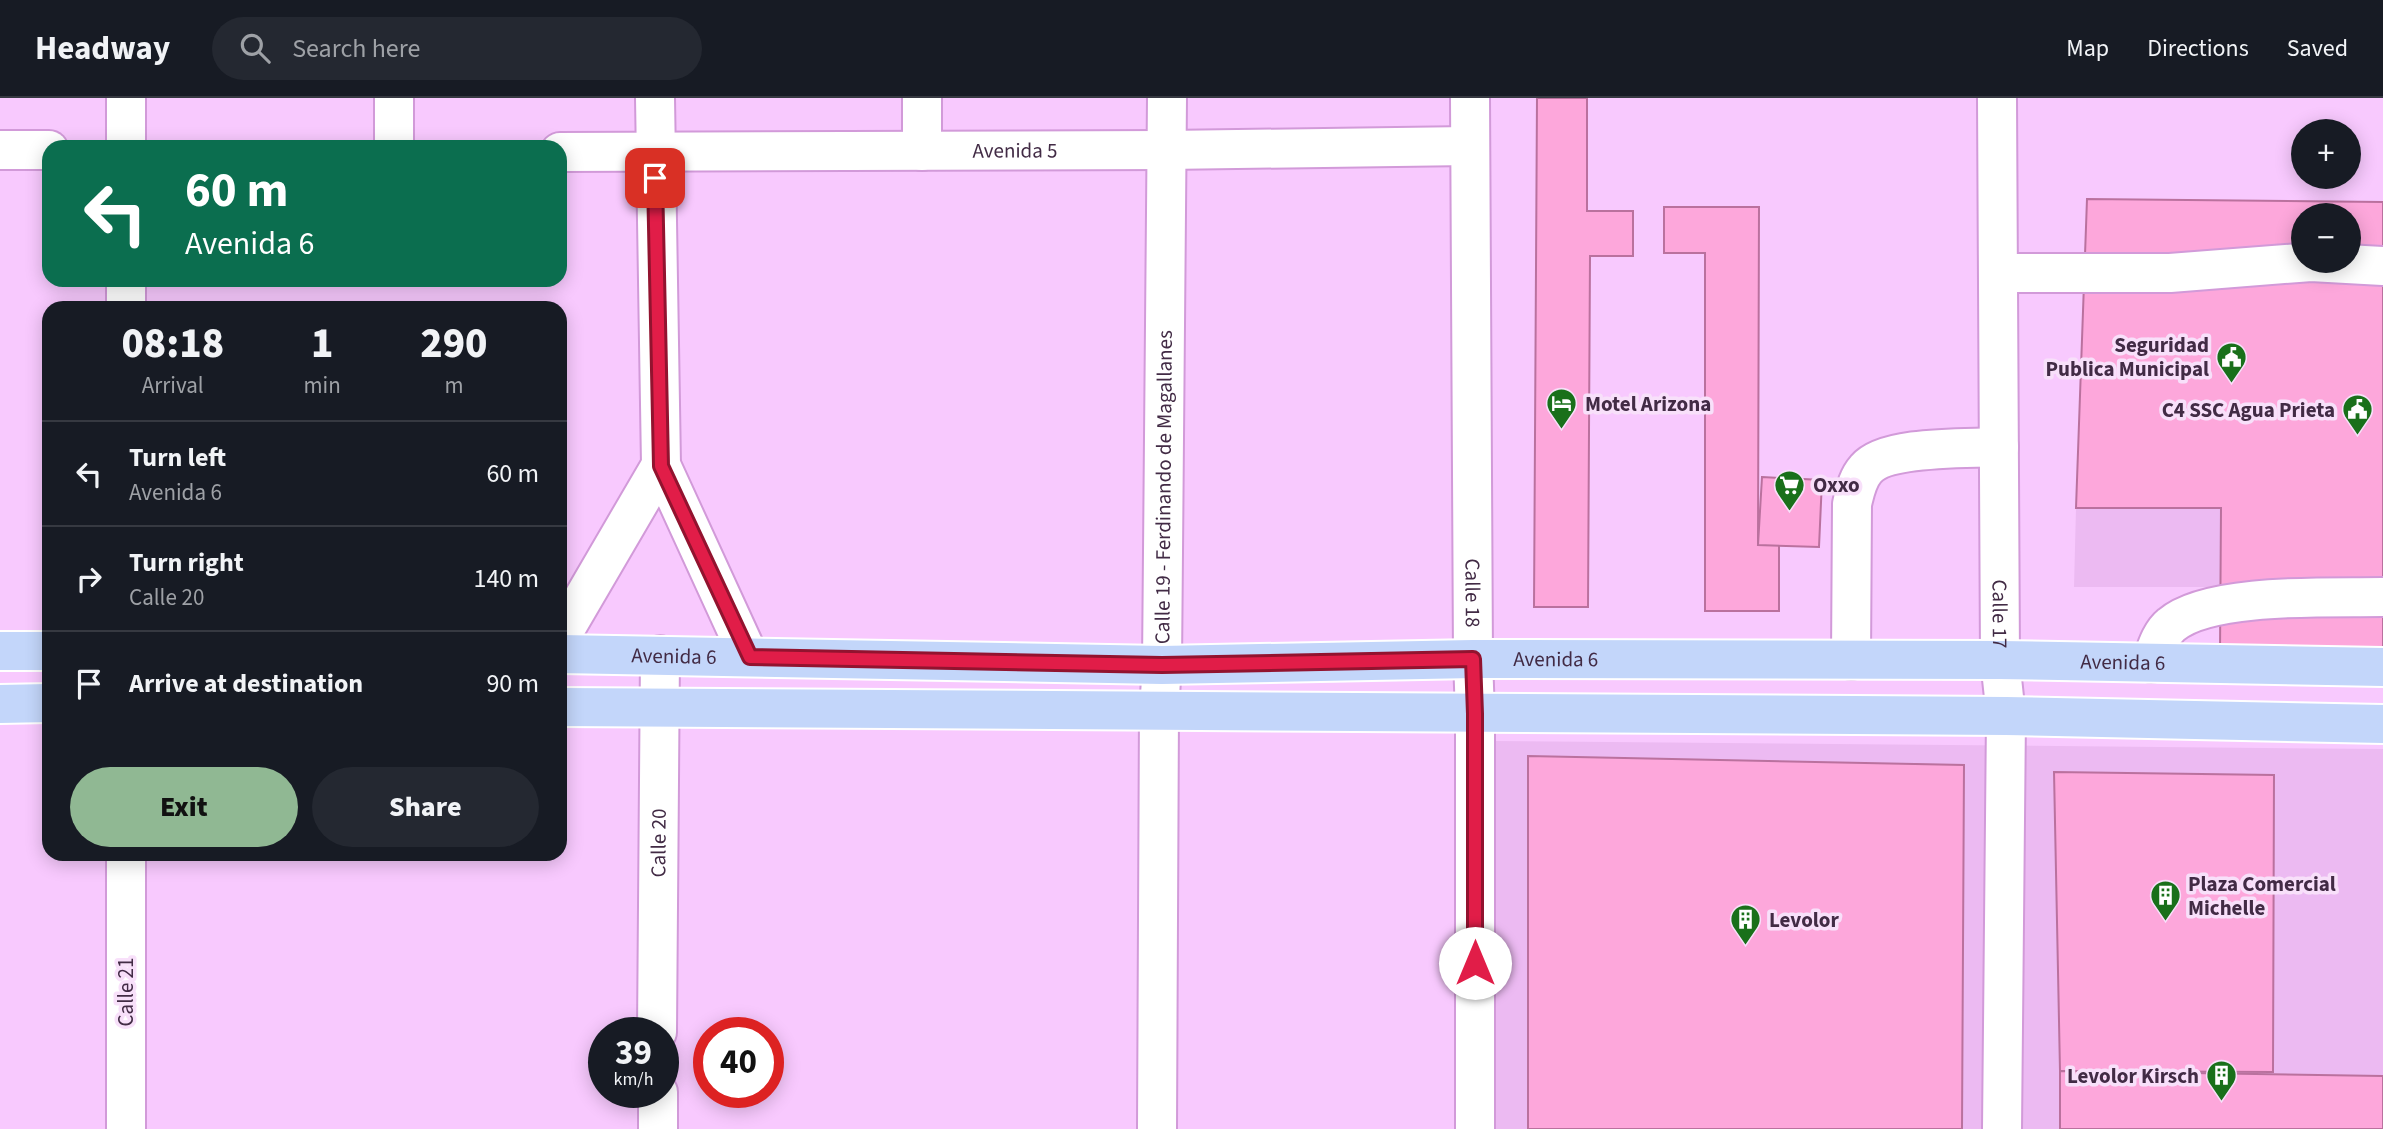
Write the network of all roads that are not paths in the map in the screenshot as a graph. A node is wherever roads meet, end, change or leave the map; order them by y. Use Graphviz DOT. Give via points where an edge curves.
graph roads {
  1 [pos="126,98"];
  2 [pos="394,98"];
  3 [pos="655,98"];
  4 [pos="922,98"];
  5 [pos="1167,98"];
  6 [pos="1469,98"];
  7 [pos="1997,98"];
  8 [pos="126,140"];
  9 [pos="394,140"];
  10 [pos="1469,146"];
  11 [pos="0,150"];
  12 [pos="42,150"];
  13 [pos="1167,150"];
  14 [pos="922,151"];
  15 [pos="567,152"];
  16 [pos="654,152"];
  17 [pos="2383,266"];
  18 [pos="1998,273"];
  19 [pos="1999,447"];
  20 [pos="661,466"];
  21 [pos="2383,597"];
  22 [pos="567,626"];
  23 [pos="0,651"];
  24 [pos="42,651"];
  25 [pos="567,654"];
  26 [pos="660,655"];
  27 [pos="750,657"];
  28 [pos="1473,659"];
  29 [pos="1851,660"];
  30 [pos="2000,660"];
  31 [pos="2151,663"];
  32 [pos="1162,665"];
  33 [pos="2383,667"];
  34 [pos="42,703"];
  35 [pos="0,704"];
  36 [pos="567,708"];
  37 [pos="659,709"];
  38 [pos="1159,710"];
  39 [pos="1475,714"];
  40 [pos="2006,716"];
  41 [pos="2383,724"];
  42 [pos="126,861"];
  43 [pos="657,1017"];
  44 [pos="658,1108"];
  45 [pos="126,1129"];
  46 [pos="658,1129"];
  47 [pos="1157,1129"];
  48 [pos="1475,1129"];
  49 [pos="2002,1129"];
  1 -- 8 [label="street"];
  2 -- 9 [label="street"];
  3 -- 16 [label="street"];
  4 -- 14 [label="street"];
  5 -- 13 [label="street, Calle 19 - Ferdinando de Magallanes"];
  6 -- 10 [label="street, Calle 18"];
  7 -- 18 [label="street, Calle 17"];
  10 -- 13 [label="street, Avenida 5"];
  10 -- 28 [label="street, Calle 18"];
  11 -- 12 [label="street"];
  13 -- 14 [label="street, Avenida 5"];
  13 -- 32 [label="street, Calle 19 - Ferdinando de Magallanes"];
  14 -- 16 [label="street, Avenida 5"];
  15 -- 16 [label="street, Avenida 5"];
  16 -- 20 [label="street"];
  17 -- 18 [label="street" via="2311,262 2170,273"];
  18 -- 19 [label="street, Calle 17"];
  19 -- 29 [label="street" via="1913,451 1866,467 1852,504"];
  19 -- 30 [label="street, Calle 17"];
  20 -- 22 [label="street"];
  20 -- 27 [label="street"];
  21 -- 31 [label="street" via="2229,603 2170,625"];
  23 -- 24 [label="main road"];
  25 -- 26 [label="main road, Avenida 6"];
  26 -- 27 [label="main road, Avenida 6"];
  26 -- 37 [label="street, Calle 20"];
  27 -- 32 [label="main road, Avenida 6"];
  28 -- 29 [label="main road, Avenida 6"];
  28 -- 32 [label="main road, Avenida 6"];
  28 -- 39 [label="street, Calle 18"];
  29 -- 30 [label="main road, Avenida 6"];
  30 -- 31 [label="main road, Avenida 6"];
  30 -- 40 [label="street, Calle 17"];
  31 -- 33 [label="main road, Avenida 6"];
  32 -- 38 [label="street, Calle 19 - Ferdinando de Magallanes"];
  34 -- 35 [label="main road"];
  36 -- 37 [label="main road"];
  37 -- 38 [label="main road"];
  37 -- 43 [label="street, Calle 20"];
  38 -- 39 [label="main road"];
  38 -- 47 [label="street, Calle 19 - Ferdinando de Magallanes"];
  39 -- 40 [label="main road"];
  39 -- 48 [label="street, Calle 18"];
  40 -- 41 [label="main road"];
  40 -- 49 [label="street, Calle 17"];
  42 -- 45 [label="street, Calle 21"];
  44 -- 46 [label="street"];
}
